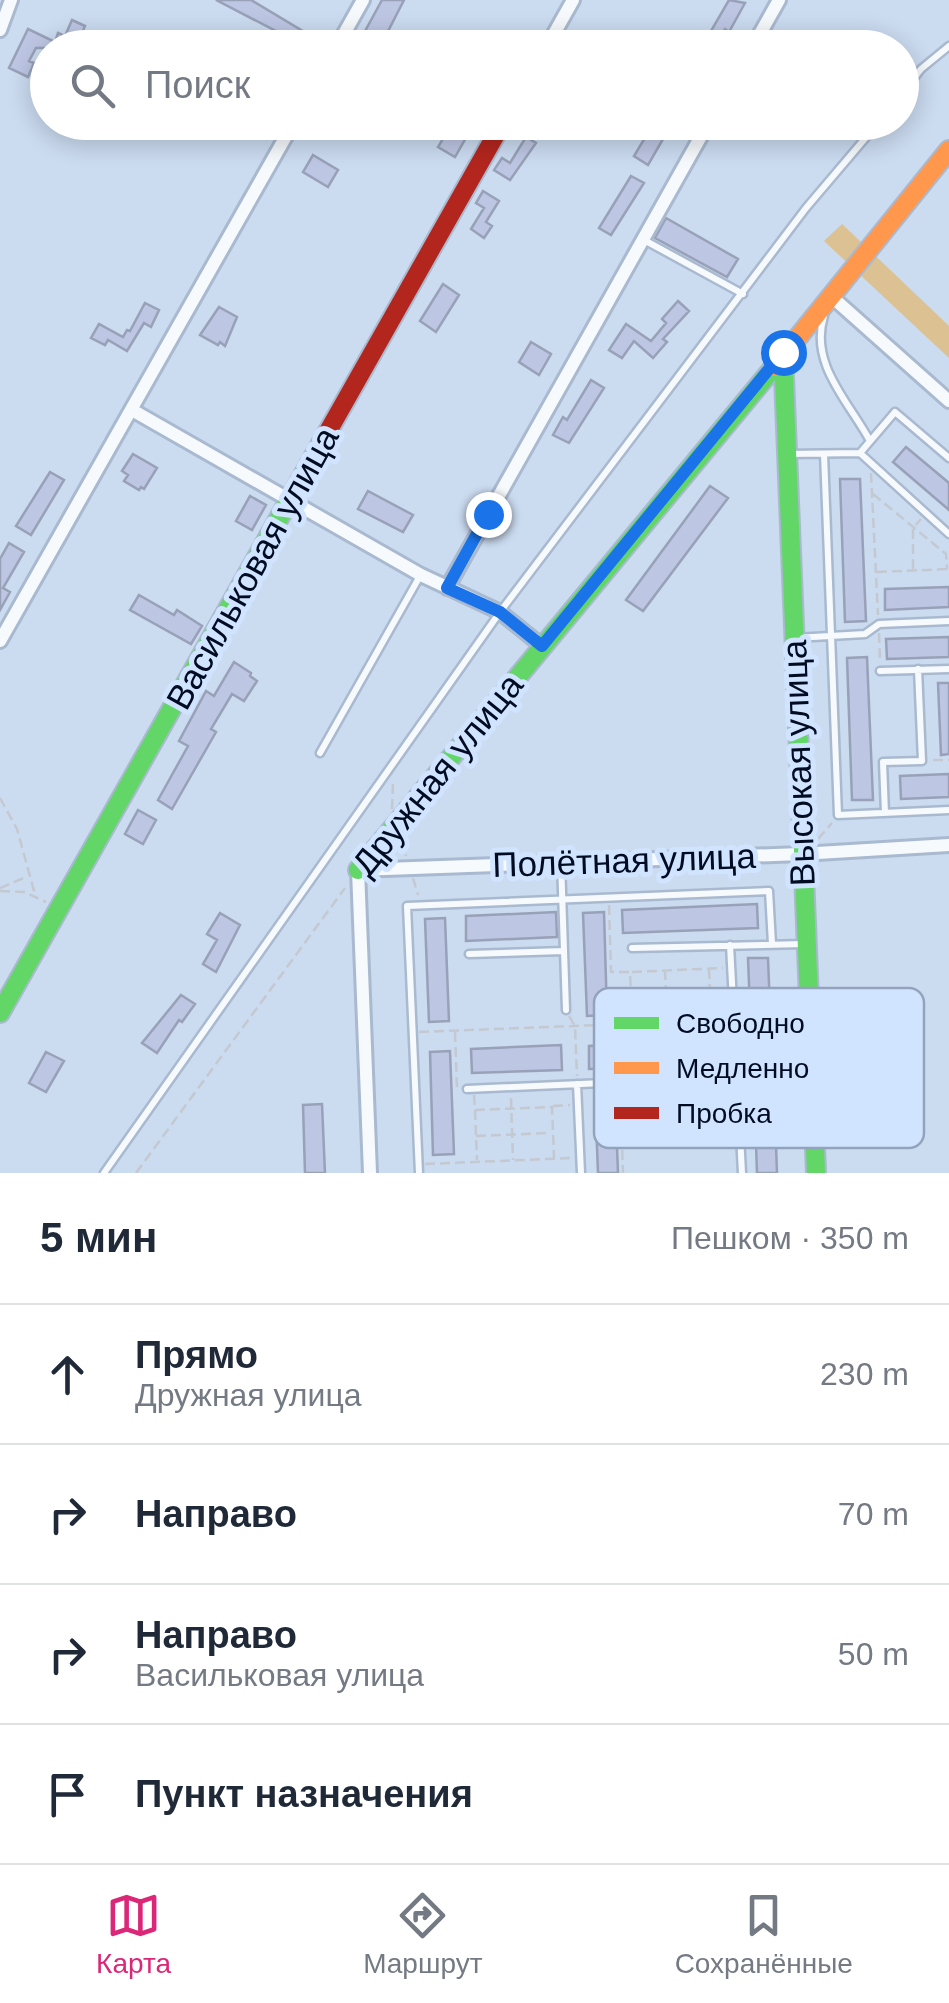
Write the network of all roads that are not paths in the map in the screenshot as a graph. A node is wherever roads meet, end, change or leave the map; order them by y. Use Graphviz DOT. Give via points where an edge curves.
graph roads {
  1 [pos="11,0"];
  2 [pos="363,0"];
  3 [pos="573,0"];
  4 [pos="779,0"];
  5 [pos="0,30"];
  6 [pos="346,30"];
  7 [pos="556,30"];
  8 [pos="762,30"];
  9 [pos="949,46"];
  10 [pos="919,70"];
  11 [pos="284,140"];
  12 [pos="494,140"];
  13 [pos="699,140"];
  14 [pos="864,140"];
  15 [pos="949,150"];
  16 [pos="643,240"];
  17 [pos="743,294"];
  18 [pos="832,297"];
  19 [pos="783,352"];
  20 [pos="949,401"];
  21 [pos="132,410"];
  22 [pos="870,441"];
  23 [pos="860,452"];
  24 [pos="787,454"];
  25 [pos="824,454"];
  26 [pos="949,458"];
  27 [pos="290,500"];
  28 [pos="949,534"];
  29 [pos="421,575"];
  30 [pos="447,588"];
  31 [pos="500,612"];
  32 [pos="949,621"];
  33 [pos="830,636"];
  34 [pos="794,638"];
  35 [pos="0,641"];
  36 [pos="542,646"];
  37 [pos="918,669"];
  38 [pos="949,669"];
  39 [pos="880,671"];
  40 [pos="320,752"];
  41 [pos="949,810"];
  42 [pos="885,812"];
  43 [pos="949,845"];
  44 [pos="802,854"];
  45 [pos="560,861"];
  46 [pos="358,870"];
  47 [pos="562,900"];
  48 [pos="772,944"];
  49 [pos="805,944"];
  50 [pos="730,945"];
  51 [pos="632,948"];
  52 [pos="564,951"];
  53 [pos="470,954"];
  54 [pos="732,988"];
  55 [pos="807,988"];
  56 [pos="566,1010"];
  57 [pos="0,1013"];
  58 [pos="594,1083"];
  59 [pos="577,1084"];
  60 [pos="470,1088"];
  61 [pos="741,1148"];
  62 [pos="815,1148"];
  63 [pos="419,1169"];
  64 [pos="104,1173"];
  65 [pos="370,1173"];
  66 [pos="581,1173"];
  67 [pos="742,1173"];
  68 [pos="816,1173"];
  1 -- 5 [label="street"];
  2 -- 6 [label="street"];
  3 -- 7 [label="street"];
  4 -- 8 [label="street"];
  9 -- 10 [label="lane"];
  11 -- 21 [label="street"];
  12 -- 27 [label="street, Васильковая улица"];
  13 -- 16 [label="street"];
  14 -- 17 [label="lane"];
  15 -- 18 [label="street, Дружная улица"];
  16 -- 17 [label="lane"];
  16 -- 30 [label="street"];
  17 -- 31 [label="lane"];
  18 -- 19 [label="street, Дружная улица"];
  18 -- 20 [label="street"];
  18 -- 22 [label="lane" via="820,347"];
  19 -- 24 [label="street, Высокая улица"];
  19 -- 36 [label="street, Дружная улица"];
  21 -- 27 [label="street"];
  21 -- 35 [label="street"];
  22 -- 23 [label="lane"];
  22 -- 26 [label="lane" via="896,412"];
  23 -- 25 [label="lane"];
  23 -- 28 [label="lane"];
  24 -- 25 [label="lane"];
  24 -- 34 [label="street, Высокая улица"];
  25 -- 33 [label="lane"];
  27 -- 29 [label="street"];
  27 -- 57 [label="street, Васильковая улица"];
  29 -- 30 [label="street"];
  29 -- 40 [label="lane"];
  30 -- 31 [label="street"];
  31 -- 36 [label="street"];
  31 -- 64 [label="lane"];
  32 -- 33 [label="lane" via="878,624 865,634"];
  33 -- 34 [label="lane"];
  33 -- 42 [label="lane" via="838,815"];
  34 -- 44 [label="street, Высокая улица"];
  36 -- 46 [label="street, Дружная улица"];
  37 -- 38 [label="lane"];
  37 -- 39 [label="lane"];
  37 -- 42 [label="lane" via="922,761 883,762"];
  41 -- 42 [label="lane"];
  43 -- 44 [label="street, Полётная улица"];
  44 -- 45 [label="street, Полётная улица"];
  44 -- 49 [label="street, Высокая улица"];
  45 -- 46 [label="street, Полётная улица"];
  45 -- 47 [label="lane"];
  46 -- 65 [label="street"];
  47 -- 48 [label="lane" via="769,891"];
  47 -- 52 [label="lane"];
  47 -- 63 [label="lane" via="407,906"];
  48 -- 49 [label="lane"];
  48 -- 50 [label="lane"];
  49 -- 55 [label="street, Высокая улица"];
  50 -- 51 [label="lane"];
  50 -- 54 [label="lane"];
  52 -- 53 [label="lane"];
  52 -- 56 [label="lane"];
  58 -- 59 [label="lane"];
  59 -- 60 [label="lane"];
  59 -- 66 [label="lane"];
  61 -- 67 [label="lane"];
  62 -- 68 [label="street, Высокая улица"];
}
